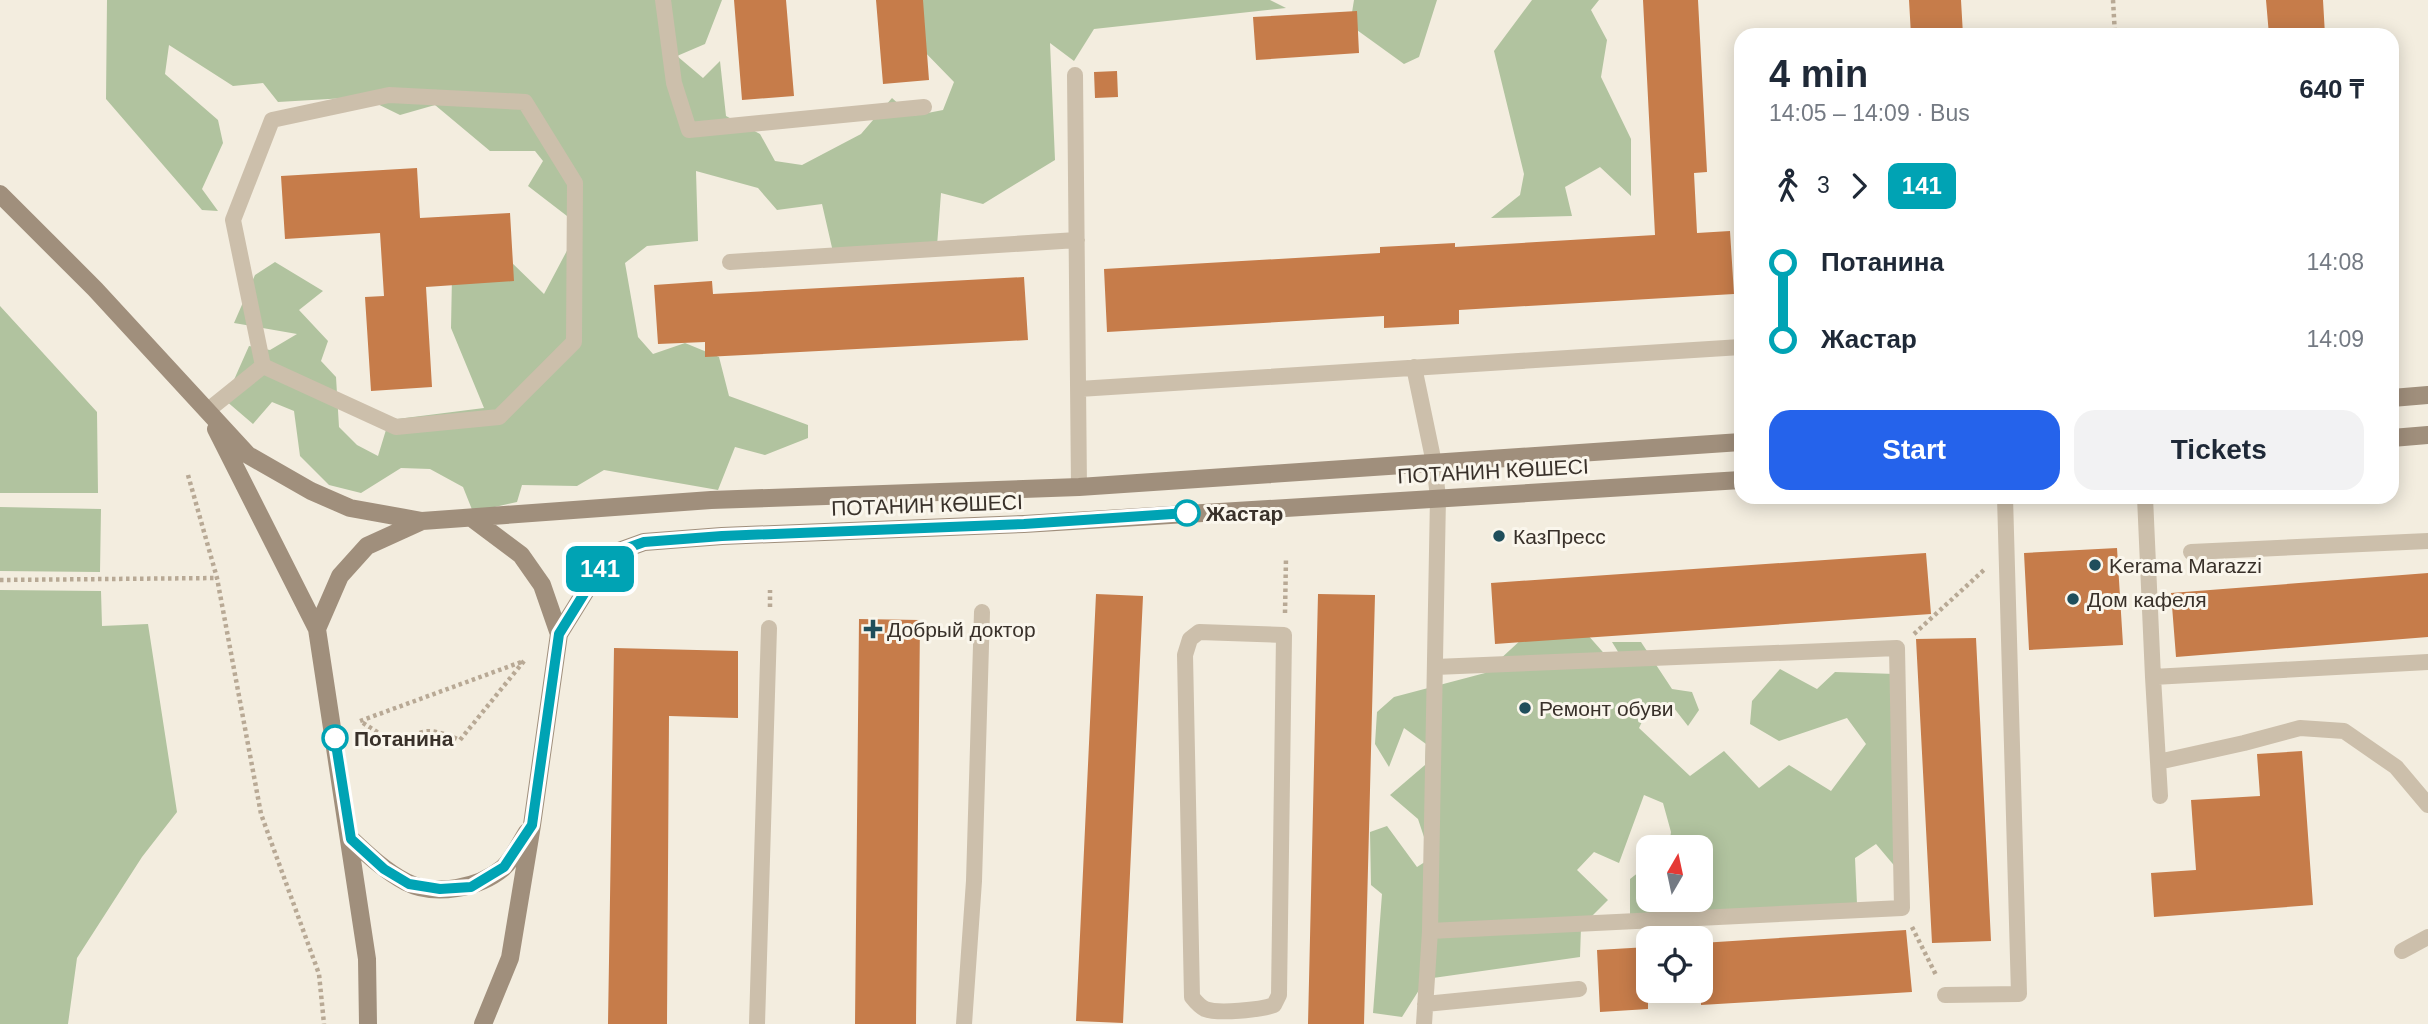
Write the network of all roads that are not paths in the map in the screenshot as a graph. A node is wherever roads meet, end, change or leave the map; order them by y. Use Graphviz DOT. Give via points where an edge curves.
graph roads {
  1 [pos="663,0"];
  2 [pos="1075,75"];
  3 [pos="924,107"];
  4 [pos="0,194"];
  5 [pos="1077,240"];
  6 [pos="730,262"];
  7 [pos="1734,347"];
  8 [pos="263,366"];
  9 [pos="1414,367"];
  10 [pos="1079,389"];
  11 [pos="2428,395"];
  12 [pos="2399,397"];
  13 [pos="208,411"];
  14 [pos="2428,435"];
  15 [pos="2399,437"];
  16 [pos="1734,442"];
  17 [pos="1434,463"];
  18 [pos="1734,480"];
  19 [pos="1079,487"];
  20 [pos="1438,497"];
  21 [pos="2005,504"];
  22 [pos="2145,504"];
  23 [pos="473,519"];
  24 [pos="422,521"];
  25 [pos="2428,541"];
  26 [pos="2191,552"];
  27 [pos="982,612"];
  28 [pos="769,628"];
  29 [pos="317,629"];
  30 [pos="559,634"];
  31 [pos="2428,662"];
  32 [pos="1435,667"];
  33 [pos="2153,677"];
  34 [pos="2158,762"];
  35 [pos="2160,796"];
  36 [pos="2428,804"];
  37 [pos="532,825"];
  38 [pos="351,839"];
  39 [pos="1430,931"];
  40 [pos="2428,937"];
  41 [pos="2402,951"];
  42 [pos="1579,989"];
  43 [pos="1945,995"];
  44 [pos="1425,1003"];
  45 [pos="1203,1017"];
  46 [pos="368,1024"];
  47 [pos="483,1024"];
  48 [pos="757,1024"];
  49 [pos="964,1024"];
  50 [pos="1424,1024"];
  1 -- 3 [label="lane" via="674,83 690,131"];
  2 -- 5 [label="lane"];
  4 -- 13 [label="main road"];
  5 -- 6 [label="lane"];
  5 -- 10 [label="lane"];
  7 -- 9 [label="lane"];
  8 -- 8 [label="lane" via="396,427 499,417 574,342 575,183 525,102 389,95 272,120 233,220"];
  8 -- 13 [label="lane"];
  9 -- 10 [label="lane"];
  9 -- 17 [label="lane"];
  10 -- 19 [label="lane"];
  11 -- 12 [label="main road"];
  13 -- 24 [label="main road" via="248,455 311,491 350,508"];
  13 -- 29 [label="main road"];
  14 -- 15 [label="main road"];
  16 -- 17 [label="main road, ПОТАНИН КӨШЕСІ"];
  17 -- 19 [label="main road, ПОТАНИН КӨШЕСІ"];
  17 -- 20 [label="lane"];
  18 -- 20 [label="main road, ПОТАНИН КӨШЕСІ"];
  19 -- 23 [label="main road, ПОТАНИН КӨШЕСІ" via="711,500"];
  20 -- 30 [label="main road, ПОТАНИН КӨШЕСІ" via="1024,524 644,542 608,555"];
  20 -- 32 [label="lane"];
  21 -- 43 [label="lane" via="2020,994"];
  22 -- 33 [label="lane"];
  23 -- 24 [label="main road, ПОТАНИН КӨШЕСІ"];
  23 -- 30 [label="main road" via="521,555 542,585"];
  24 -- 29 [label="main road" via="367,546 340,576"];
  25 -- 26 [label="lane"];
  27 -- 49 [label="lane" via="974,881"];
  28 -- 48 [label="lane"];
  29 -- 38 [label="main road"];
  30 -- 37 [label="main road, ПОТАНИН КӨШЕСІ"];
  31 -- 33 [label="lane"];
  32 -- 39 [label="lane"];
  32 -- 39 [label="lane" via="1898,648 1902,908"];
  33 -- 34 [label="lane"];
  34 -- 35 [label="lane"];
  34 -- 36 [label="lane" via="2300,728 2344,731 2396,767"];
  37 -- 38 [label="main road" via="504,867 471,887 409,884"];
  37 -- 47 [label="main road, ПОТАНИН КӨШЕСІ" via="510,958"];
  38 -- 46 [label="main road" via="368,959"];
  39 -- 44 [label="lane"];
  40 -- 41 [label="lane"];
  42 -- 44 [label="lane"];
  44 -- 50 [label="lane"];
  45 -- 45 [label="lane" via="1261,1010 1274,1005 1279,995 1284,635 1199,632 1189,639 1185,655 1192,997"];
}
